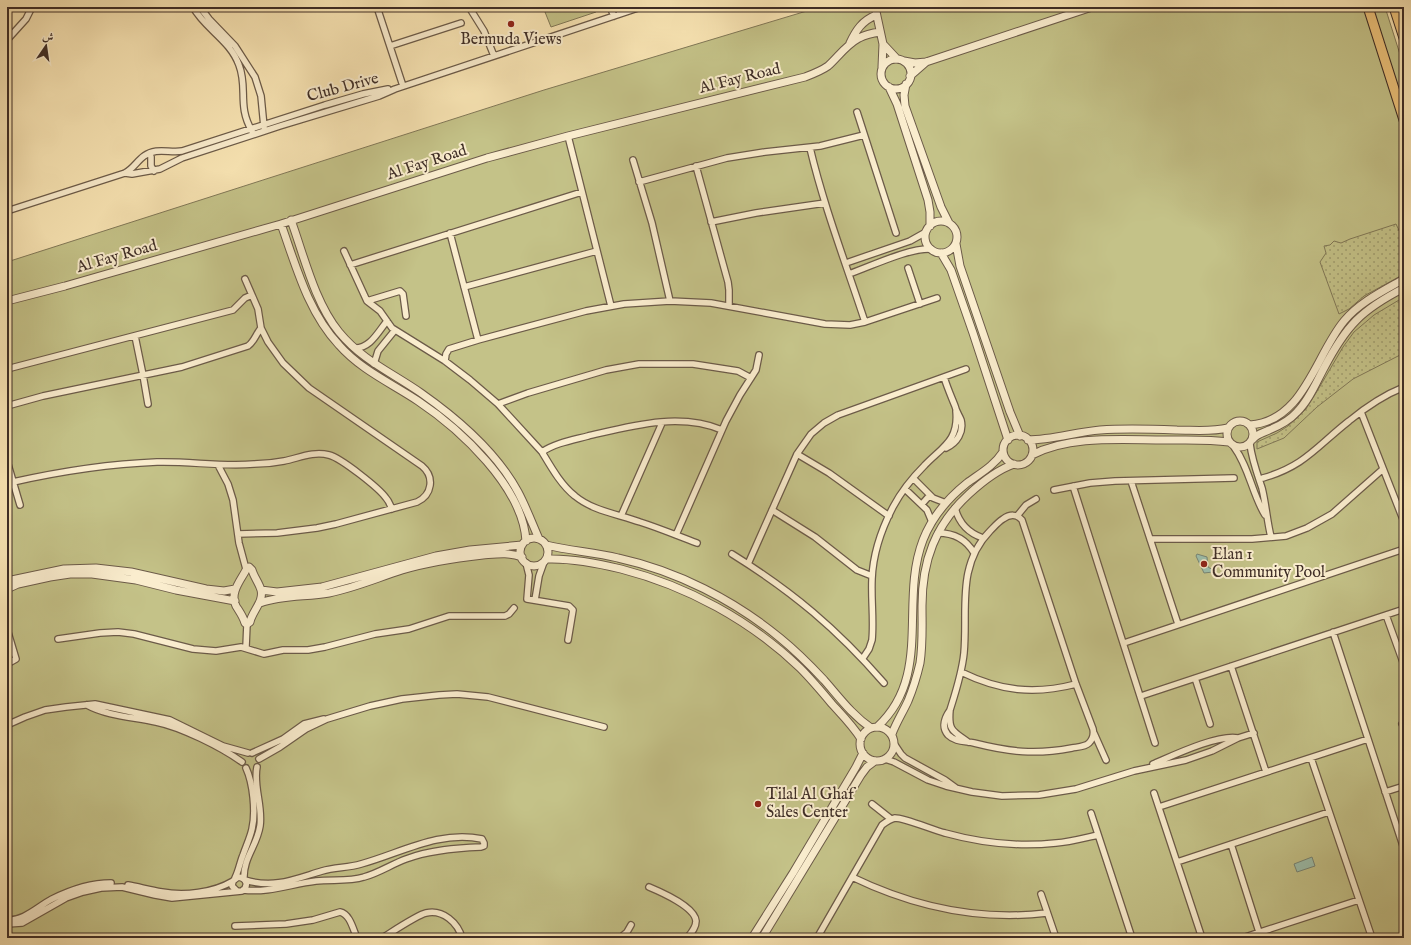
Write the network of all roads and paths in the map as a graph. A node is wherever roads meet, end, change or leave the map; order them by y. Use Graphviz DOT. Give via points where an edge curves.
graph roads {
  1 [pos="32,7"];
  2 [pos="192,7"];
  3 [pos="200,7"];
  4 [pos="378,7"];
  5 [pos="469,7"];
  6 [pos="610,7"];
  7 [pos="618,7"];
  8 [pos="642,7"];
  9 [pos="1092,7"];
  10 [pos="1394,7"];
  11 [pos="875,9"];
  12 [pos="1368,9"];
  13 [pos="620,14"];
  14 [pos="614,16"];
  15 [pos="461,23"];
  16 [pos="880,32"];
  17 [pos="1404,38"];
  18 [pos="7,40"];
  19 [pos="883,44"];
  20 [pos="849,45"];
  21 [pos="390,46"];
  22 [pos="494,56"];
  23 [pos="900,60"];
  24 [pos="926,62"];
  25 [pos="882,67"];
  26 [pos="910,76"];
  27 [pos="906,84"];
  28 [pos="403,86"];
  29 [pos="889,87"];
  30 [pos="395,88"];
  31 [pos="857,112"];
  32 [pos="1404,120"];
  33 [pos="264,124"];
  34 [pos="250,128"];
  35 [pos="264,132"];
  36 [pos="254,135"];
  37 [pos="864,135"];
  38 [pos="568,136"];
  39 [pos="810,148"];
  40 [pos="182,151"];
  41 [pos="150,157"];
  42 [pos="633,160"];
  43 [pos="696,166"];
  44 [pos="133,167"];
  45 [pos="154,171"];
  46 [pos="126,173"];
  47 [pos="639,182"];
  48 [pos="582,192"];
  49 [pos="825,203"];
  50 [pos="7,211"];
  51 [pos="291,220"];
  52 [pos="711,222"];
  53 [pos="950,223"];
  54 [pos="281,224"];
  55 [pos="928,229"];
  56 [pos="450,233"];
  57 [pos="896,233"];
  58 [pos="956,244"];
  59 [pos="931,249"];
  60 [pos="344,251"];
  61 [pos="597,251"];
  62 [pos="941,253"];
  63 [pos="846,263"];
  64 [pos="350,265"];
  65 [pos="908,268"];
  66 [pos="849,274"];
  67 [pos="245,279"];
  68 [pos="1404,279"];
  69 [pos="464,287"];
  70 [pos="1404,288"];
  71 [pos="252,294"];
  72 [pos="937,298"];
  73 [pos="7,301"];
  74 [pos="367,301"];
  75 [pos="670,301"];
  76 [pos="920,304"];
  77 [pos="729,305"];
  78 [pos="611,306"];
  79 [pos="406,316"];
  80 [pos="387,321"];
  81 [pos="865,322"];
  82 [pos="261,328"];
  83 [pos="395,330"];
  84 [pos="135,336"];
  85 [pos="478,340"];
  86 [pos="354,348"];
  87 [pos="759,354"];
  88 [pos="445,361"];
  89 [pos="374,364"];
  90 [pos="7,369"];
  91 [pos="966,369"];
  92 [pos="143,375"];
  93 [pos="944,377"];
  94 [pos="751,378"];
  95 [pos="1404,386"];
  96 [pos="148,404"];
  97 [pos="498,404"];
  98 [pos="7,406"];
  99 [pos="1361,412"];
  100 [pos="662,423"];
  101 [pos="1250,425"];
  102 [pos="1228,428"];
  103 [pos="722,430"];
  104 [pos="1020,436"];
  105 [pos="1008,440"];
  106 [pos="1028,440"];
  107 [pos="1251,441"];
  108 [pos="1232,444"];
  109 [pos="542,452"];
  110 [pos="1003,452"];
  111 [pos="797,454"];
  112 [pos="1032,455"];
  113 [pos="7,461"];
  114 [pos="1014,464"];
  115 [pos="218,465"];
  116 [pos="1383,468"];
  117 [pos="1260,476"];
  118 [pos="1248,477"];
  119 [pos="913,478"];
  120 [pos="1234,478"];
  121 [pos="1131,480"];
  122 [pos="13,482"];
  123 [pos="1072,486"];
  124 [pos="1261,487"];
  125 [pos="905,489"];
  126 [pos="1054,490"];
  127 [pos="1253,490"];
  128 [pos="930,495"];
  129 [pos="1036,499"];
  130 [pos="946,503"];
  131 [pos="922,504"];
  132 [pos="20,505"];
  133 [pos="956,508"];
  134 [pos="392,509"];
  135 [pos="772,510"];
  136 [pos="622,516"];
  137 [pos="889,516"];
  138 [pos="1017,516"];
  139 [pos="1266,517"];
  140 [pos="932,522"];
  141 [pos="1404,522"];
  142 [pos="959,530"];
  143 [pos="938,533"];
  144 [pos="238,534"];
  145 [pos="973,534"];
  146 [pos="676,535"];
  147 [pos="1271,537"];
  148 [pos="983,538"];
  149 [pos="539,539"];
  150 [pos="1150,539"];
  151 [pos="524,543"];
  152 [pos="697,543"];
  153 [pos="966,543"];
  154 [pos="546,545"];
  155 [pos="1404,549"];
  156 [pos="974,553"];
  157 [pos="732,554"];
  158 [pos="524,560"];
  159 [pos="545,560"];
  160 [pos="748,564"];
  161 [pos="246,569"];
  162 [pos="872,576"];
  163 [pos="7,581"];
  164 [pos="235,589"];
  165 [pos="7,590"];
  166 [pos="261,590"];
  167 [pos="535,600"];
  168 [pos="234,601"];
  169 [pos="260,603"];
  170 [pos="514,608"];
  171 [pos="1404,609"];
  172 [pos="1386,615"];
  173 [pos="247,624"];
  174 [pos="1178,624"];
  175 [pos="7,629"];
  176 [pos="1333,632"];
  177 [pos="58,638"];
  178 [pos="568,640"];
  179 [pos="1124,643"];
  180 [pos="246,647"];
  181 [pos="863,658"];
  182 [pos="8,661"];
  183 [pos="1404,665"];
  184 [pos="1231,666"];
  185 [pos="961,672"];
  186 [pos="1195,678"];
  187 [pos="884,683"];
  188 [pos="1076,684"];
  189 [pos="1141,696"];
  190 [pos="1210,724"];
  191 [pos="7,725"];
  192 [pos="604,726"];
  193 [pos="874,727"];
  194 [pos="297,732"];
  195 [pos="1094,733"];
  196 [pos="1254,733"];
  197 [pos="892,734"];
  198 [pos="1238,738"];
  199 [pos="861,739"];
  200 [pos="1368,739"];
  201 [pos="1210,742"];
  202 [pos="1155,743"];
  203 [pos="216,744"];
  204 [pos="895,745"];
  205 [pos="1212,751"];
  206 [pos="250,753"];
  207 [pos="863,753"];
  208 [pos="1178,753"];
  209 [pos="1310,758"];
  210 [pos="259,759"];
  211 [pos="885,759"];
  212 [pos="1106,760"];
  213 [pos="875,761"];
  214 [pos="1180,761"];
  215 [pos="242,762"];
  216 [pos="257,767"];
  217 [pos="246,768"];
  218 [pos="1143,769"];
  219 [pos="1266,772"];
  220 [pos="1404,786"];
  221 [pos="956,788"];
  222 [pos="1385,792"];
  223 [pos="1154,793"];
  224 [pos="872,804"];
  225 [pos="1159,807"];
  226 [pos="1091,812"];
  227 [pos="1329,812"];
  228 [pos="891,819"];
  229 [pos="1098,835"];
  230 [pos="1231,844"];
  231 [pos="1404,849"];
  232 [pos="1177,862"];
  233 [pos="852,877"];
  234 [pos="234,880"];
  235 [pos="245,880"];
  236 [pos="649,887"];
  237 [pos="240,891"];
  238 [pos="1041,894"];
  239 [pos="1359,900"];
  240 [pos="1048,913"];
  241 [pos="7,920"];
  242 [pos="7,924"];
  243 [pos="631,925"];
  244 [pos="235,926"];
  245 [pos="1259,932"];
  246 [pos="357,938"];
  247 [pos="382,938"];
  248 [pos="462,938"];
  249 [pos="620,938"];
  250 [pos="688,938"];
  251 [pos="752,938"];
  252 [pos="762,938"];
  253 [pos="816,938"];
  254 [pos="1056,938"];
  255 [pos="1132,938"];
  256 [pos="1202,938"];
  257 [pos="1242,938"];
  258 [pos="1372,938"];
  1 -- 18 [label="street" via="23,23"];
  2 -- 34 [label="street" via="204,24 226,43 236,59 242,76 243,107"];
  3 -- 33 [label="street" via="235,46 255,77 261,96"];
  4 -- 21 [label="street"];
  5 -- 22 [label="street" via="484,31"];
  6 -- 14 [label="street"];
  7 -- 13 [label="street"];
  8 -- 13 [label="street"];
  9 -- 24 [label="street"];
  10 -- 17 [label="main road"];
  11 -- 16 [label="street"];
  11 -- 20 [label="street" via="858,28"];
  12 -- 32 [label="main road"];
  13 -- 14 [label="street"];
  14 -- 22 [label="street"];
  15 -- 21 [label="street"];
  16 -- 19 [label="street"];
  16 -- 20 [label="street" via="868,34"];
  19 -- 23 [label="street"];
  19 -- 25 [label="street"];
  20 -- 38 [label="street, Al Fay Road" via="828,66 813,74"];
  21 -- 28 [label="street"];
  22 -- 28 [label="street"];
  23 -- 24 [label="street"];
  23 -- 25 [label="street" via="890,60"];
  23 -- 26 [label="street" via="910,70"];
  24 -- 26 [label="street"];
  25 -- 29 [label="street" via="881,76"];
  26 -- 27 [label="street"];
  27 -- 29 [label="street" via="896,88"];
  27 -- 53 [label="street" via="906,106 941,207"];
  28 -- 30 [label="street"];
  29 -- 55 [label="street" via="897,104 928,200"];
  30 -- 33 [label="street, Club Drive" via="363,94"];
  30 -- 35 [label="street, Club Drive" via="378,96"];
  31 -- 37 [label="street"];
  33 -- 34 [label="street, Club Drive"];
  33 -- 35 [label="street"];
  34 -- 36 [label="street"];
  34 -- 40 [label="street, Club Drive"];
  35 -- 36 [label="street, Club Drive"];
  36 -- 45 [label="street, Club Drive"];
  37 -- 39 [label="street"];
  37 -- 57 [label="street"];
  38 -- 48 [label="street"];
  38 -- 51 [label="street, Al Fay Road" via="487,158"];
  39 -- 43 [label="street" via="746,155"];
  39 -- 49 [label="street"];
  40 -- 41 [label="street"];
  40 -- 44 [label="street, Club Drive" via="162,150 150,153"];
  41 -- 44 [label="street"];
  41 -- 45 [label="street"];
  42 -- 47 [label="street"];
  43 -- 47 [label="street"];
  43 -- 52 [label="street"];
  44 -- 46 [label="street, Club Drive"];
  45 -- 46 [label="street, Club Drive"];
  46 -- 50 [label="street, Club Drive"];
  47 -- 75 [label="street" via="652,223"];
  48 -- 56 [label="street"];
  48 -- 61 [label="street"];
  49 -- 52 [label="street"];
  49 -- 63 [label="street"];
  51 -- 54 [label="street, Al Fay Road"];
  51 -- 86 [label="street" via="321,304 335,327"];
  52 -- 77 [label="street" via="728,282"];
  53 -- 55 [label="street" via="939,221"];
  53 -- 58 [label="street" via="957,232"];
  54 -- 73 [label="street, Al Fay Road"];
  54 -- 151 [label="street" via="306,292 333,338 359,364 425,406 448,423 474,448 509,493 522,522"];
  55 -- 59 [label="street" via="925,238"];
  55 -- 63 [label="street" via="910,241"];
  56 -- 64 [label="street"];
  56 -- 69 [label="street"];
  58 -- 62 [label="street" via="950,251"];
  58 -- 104 [label="street" via="960,266"];
  59 -- 62 [label="street"];
  59 -- 66 [label="street" via="920,249"];
  60 -- 64 [label="street"];
  61 -- 69 [label="street"];
  61 -- 78 [label="street"];
  62 -- 105 [label="street" via="951,270"];
  63 -- 66 [label="street"];
  64 -- 74 [label="street"];
  65 -- 76 [label="street"];
  66 -- 81 [label="street"];
  67 -- 71 [label="street"];
  68 -- 101 [label="street" via="1367,301 1344,321 1304,389 1286,411 1269,420"];
  69 -- 85 [label="street"];
  70 -- 107 [label="street" via="1375,304 1349,326 1307,399 1296,413"];
  71 -- 82 [label="street" via="259,312"];
  71 -- 84 [label="street" via="233,310"];
  72 -- 76 [label="street"];
  74 -- 79 [label="street" via="400,291 403,294"];
  74 -- 80 [label="street" via="380,311"];
  75 -- 77 [label="street"];
  75 -- 78 [label="street"];
  76 -- 81 [label="street"];
  77 -- 81 [label="street" via="833,325"];
  78 -- 85 [label="street"];
  80 -- 83 [label="street"];
  80 -- 86 [label="street" via="367,345"];
  82 -- 92 [label="street" via="248,346 182,367"];
  82 -- 134 [label="street" via="275,353 301,382 426,468 431,484 426,495 417,502"];
  83 -- 88 [label="street"];
  83 -- 89 [label="street" via="378,351"];
  84 -- 90 [label="street"];
  84 -- 92 [label="street"];
  85 -- 88 [label="street" via="449,349"];
  86 -- 89 [label="street"];
  87 -- 94 [label="street" via="756,370"];
  88 -- 97 [label="street"];
  89 -- 149 [label="street" via="426,396 480,442 512,482"];
  91 -- 93 [label="street"];
  92 -- 96 [label="street"];
  92 -- 98 [label="street"];
  93 -- 111 [label="street" via="834,416 811,434"];
  93 -- 119 [label="street" via="962,423 960,435"];
  94 -- 97 [label="street" via="738,371 699,364 639,364 606,370"];
  94 -- 103 [label="street"];
  95 -- 99 [label="street"];
  97 -- 109 [label="street"];
  99 -- 116 [label="street"];
  99 -- 117 [label="street" via="1306,458 1281,472"];
  100 -- 103 [label="street" via="693,422"];
  100 -- 109 [label="street" via="619,428 567,442"];
  100 -- 136 [label="street"];
  101 -- 102 [label="street" via="1238,421"];
  101 -- 107 [label="street" via="1253,433"];
  102 -- 106 [label="street" via="1207,431 1101,430"];
  102 -- 108 [label="street" via="1226,434"];
  103 -- 146 [label="street"];
  104 -- 105 [label="street"];
  104 -- 106 [label="street"];
  105 -- 110 [label="street"];
  106 -- 112 [label="street" via="1032,447"];
  107 -- 108 [label="street" via="1242,448"];
  107 -- 117 [label="street" via="1253,464"];
  108 -- 112 [label="street" via="1187,440 1100,440 1048,448"];
  108 -- 118 [label="street"];
  109 -- 136 [label="street" via="575,496 591,506"];
  110 -- 114 [label="street" via="1007,460"];
  110 -- 130 [label="street" via="993,464"];
  111 -- 135 [label="street"];
  111 -- 137 [label="street"];
  112 -- 114 [label="street" via="1023,464"];
  113 -- 122 [label="street"];
  114 -- 133 [label="street" via="994,474 973,490"];
  115 -- 122 [label="street" via="180,462 113,465 65,471"];
  115 -- 134 [label="street" via="258,464 312,454 329,455 344,462 382,494"];
  115 -- 144 [label="street" via="233,500"];
  116 -- 141 [label="street"];
  116 -- 147 [label="street" via="1323,520 1286,536"];
  117 -- 118 [label="street"];
  117 -- 124 [label="street"];
  118 -- 127 [label="street"];
  119 -- 125 [label="street"];
  119 -- 128 [label="street"];
  120 -- 121 [label="street"];
  121 -- 123 [label="street"];
  121 -- 150 [label="street"];
  122 -- 132 [label="street"];
  123 -- 126 [label="street"];
  123 -- 179 [label="street"];
  124 -- 127 [label="street"];
  124 -- 139 [label="street"];
  125 -- 131 [label="street"];
  125 -- 137 [label="street"];
  127 -- 139 [label="street"];
  128 -- 130 [label="street"];
  128 -- 131 [label="street"];
  129 -- 138 [label="street" via="1026,505"];
  130 -- 140 [label="street"];
  131 -- 140 [label="street" via="928,510"];
  133 -- 142 [label="street"];
  133 -- 143 [label="street"];
  134 -- 144 [label="street" via="316,528"];
  135 -- 160 [label="street"];
  135 -- 162 [label="street" via="815,537 857,570"];
  136 -- 146 [label="street"];
  137 -- 162 [label="street" via="875,552"];
  138 -- 148 [label="street" via="1012,515 1003,519"];
  138 -- 188 [label="street" via="1022,520"];
  139 -- 147 [label="street"];
  140 -- 193 [label="street" via="923,540 915,572 912,649 906,681 892,710"];
  142 -- 143 [label="street"];
  142 -- 145 [label="street"];
  142 -- 153 [label="street"];
  143 -- 197 [label="street" via="930,551 925,573 920,664 911,694"];
  144 -- 161 [label="street"];
  145 -- 148 [label="street"];
  145 -- 153 [label="street"];
  146 -- 152 [label="street"];
  147 -- 150 [label="street"];
  148 -- 156 [label="street"];
  149 -- 151 [label="street" via="532,538"];
  149 -- 154 [label="street"];
  150 -- 174 [label="street"];
  151 -- 158 [label="street" via="521,551"];
  151 -- 166 [label="street" via="436,556 322,588 277,592"];
  153 -- 156 [label="street"];
  154 -- 159 [label="street" via="548,550"];
  154 -- 193 [label="street" via="638,563 682,579 725,600 790,647 814,669 855,716"];
  155 -- 174 [label="street"];
  156 -- 185 [label="street" via="965,585"];
  157 -- 160 [label="street"];
  158 -- 159 [label="street" via="535,566"];
  158 -- 167 [label="street" via="529,575 527,598"];
  158 -- 169 [label="street" via="512,554 499,554 445,560 411,567 344,590"];
  159 -- 167 [label="street"];
  159 -- 199 [label="street" via="562,559 629,571 660,581 716,607 761,635 792,660"];
  160 -- 181 [label="street" via="808,607"];
  161 -- 164 [label="street"];
  161 -- 166 [label="street" via="251,568"];
  162 -- 181 [label="street" via="872,640"];
  163 -- 164 [label="street" via="64,569 96,568 131,572 206,589"];
  164 -- 168 [label="street"];
  165 -- 168 [label="street" via="18,584 50,577 92,574 136,580"];
  166 -- 169 [label="street"];
  167 -- 178 [label="street" via="572,608 574,612"];
  168 -- 173 [label="street"];
  169 -- 173 [label="street"];
  170 -- 180 [label="street" via="505,616 449,616 409,630 375,634 317,648 264,654"];
  171 -- 172 [label="street"];
  172 -- 176 [label="street"];
  172 -- 183 [label="street"];
  173 -- 180 [label="street"];
  174 -- 179 [label="street"];
  175 -- 182 [label="street" via="16,659"];
  176 -- 184 [label="street"];
  176 -- 200 [label="street"];
  177 -- 180 [label="street" via="118,632 202,650"];
  179 -- 189 [label="street"];
  181 -- 187 [label="street"];
  184 -- 186 [label="street"];
  184 -- 196 [label="street"];
  185 -- 188 [label="street" via="998,687 1024,691 1050,690"];
  185 -- 195 [label="street" via="950,710 950,721 956,734 968,742 1016,752 1046,752 1084,745 1090,742"];
  186 -- 189 [label="street"];
  186 -- 190 [label="street"];
  188 -- 195 [label="street"];
  189 -- 202 [label="street"];
  191 -- 203 [label="street" via="45,710 87,705 168,725"];
  192 -- 194 [label="street" via="503,700 457,694 386,702 327,719"];
  193 -- 197 [label="street" via="883,727"];
  193 -- 199 [label="street" via="862,735"];
  194 -- 206 [label="street"];
  194 -- 210 [label="street" via="280,747"];
  195 -- 212 [label="street"];
  196 -- 198 [label="street"];
  196 -- 219 [label="street"];
  197 -- 204 [label="street"];
  198 -- 201 [label="street" via="1229,737"];
  198 -- 205 [label="street"];
  199 -- 207 [label="street"];
  200 -- 209 [label="street"];
  200 -- 222 [label="street"];
  201 -- 205 [label="street"];
  201 -- 208 [label="street"];
  203 -- 206 [label="street"];
  203 -- 215 [label="street"];
  204 -- 211 [label="street" via="892,753"];
  204 -- 221 [label="street" via="906,758"];
  205 -- 214 [label="street"];
  206 -- 210 [label="street"];
  206 -- 215 [label="street" via="244,756"];
  207 -- 213 [label="street"];
  207 -- 251 [label="street"];
  208 -- 214 [label="street"];
  208 -- 218 [label="street"];
  209 -- 219 [label="street"];
  209 -- 227 [label="street"];
  210 -- 216 [label="street"];
  211 -- 213 [label="street"];
  211 -- 221 [label="street" via="928,780"];
  213 -- 252 [label="street" via="862,775"];
  214 -- 218 [label="street"];
  215 -- 217 [label="street"];
  216 -- 217 [label="street"];
  216 -- 235 [label="street" via="260,823 246,859"];
  217 -- 234 [label="street" via="252,792 254,822"];
  218 -- 221 [label="street" via="1076,790 1039,795 1002,796"];
  219 -- 225 [label="street"];
  220 -- 222 [label="street"];
  222 -- 231 [label="street"];
  223 -- 225 [label="street"];
  224 -- 228 [label="street"];
  225 -- 232 [label="street"];
  226 -- 229 [label="street"];
  227 -- 230 [label="street"];
  227 -- 239 [label="street"];
  228 -- 229 [label="street" via="903,819 955,836 998,843 1041,845"];
  228 -- 233 [label="street" via="882,826"];
  229 -- 255 [label="street"];
  230 -- 232 [label="street"];
  230 -- 245 [label="street"];
  232 -- 256 [label="street"];
  233 -- 240 [label="street" via="912,901 956,911 1002,916"];
  233 -- 253 [label="street"];
  234 -- 235 [label="street" via="240,877"];
  234 -- 237 [label="street" via="232,886"];
  234 -- 241 [label="street" via="214,889 176,893 118,883 94,884 60,895 22,918"];
  235 -- 237 [label="street" via="246,887"];
  235 -- 237 [label="street" via="263,884 278,883 326,870 362,864 410,846 451,838 470,837 482,839 484,843 481,847 449,849 417,856 355,880 322,880 269,890"];
  236 -- 250 [label="street" via="692,913 696,925"];
  237 -- 242 [label="street" via="172,898 122,887 101,888 66,898 22,923"];
  238 -- 240 [label="street"];
  239 -- 245 [label="street"];
  239 -- 258 [label="street"];
  240 -- 254 [label="street"];
  243 -- 249 [label="street"];
  244 -- 246 [label="street" via="286,924 340,912 348,917"];
  245 -- 257 [label="street"];
  247 -- 248 [label="street" via="427,913 440,914 451,920"];
}
